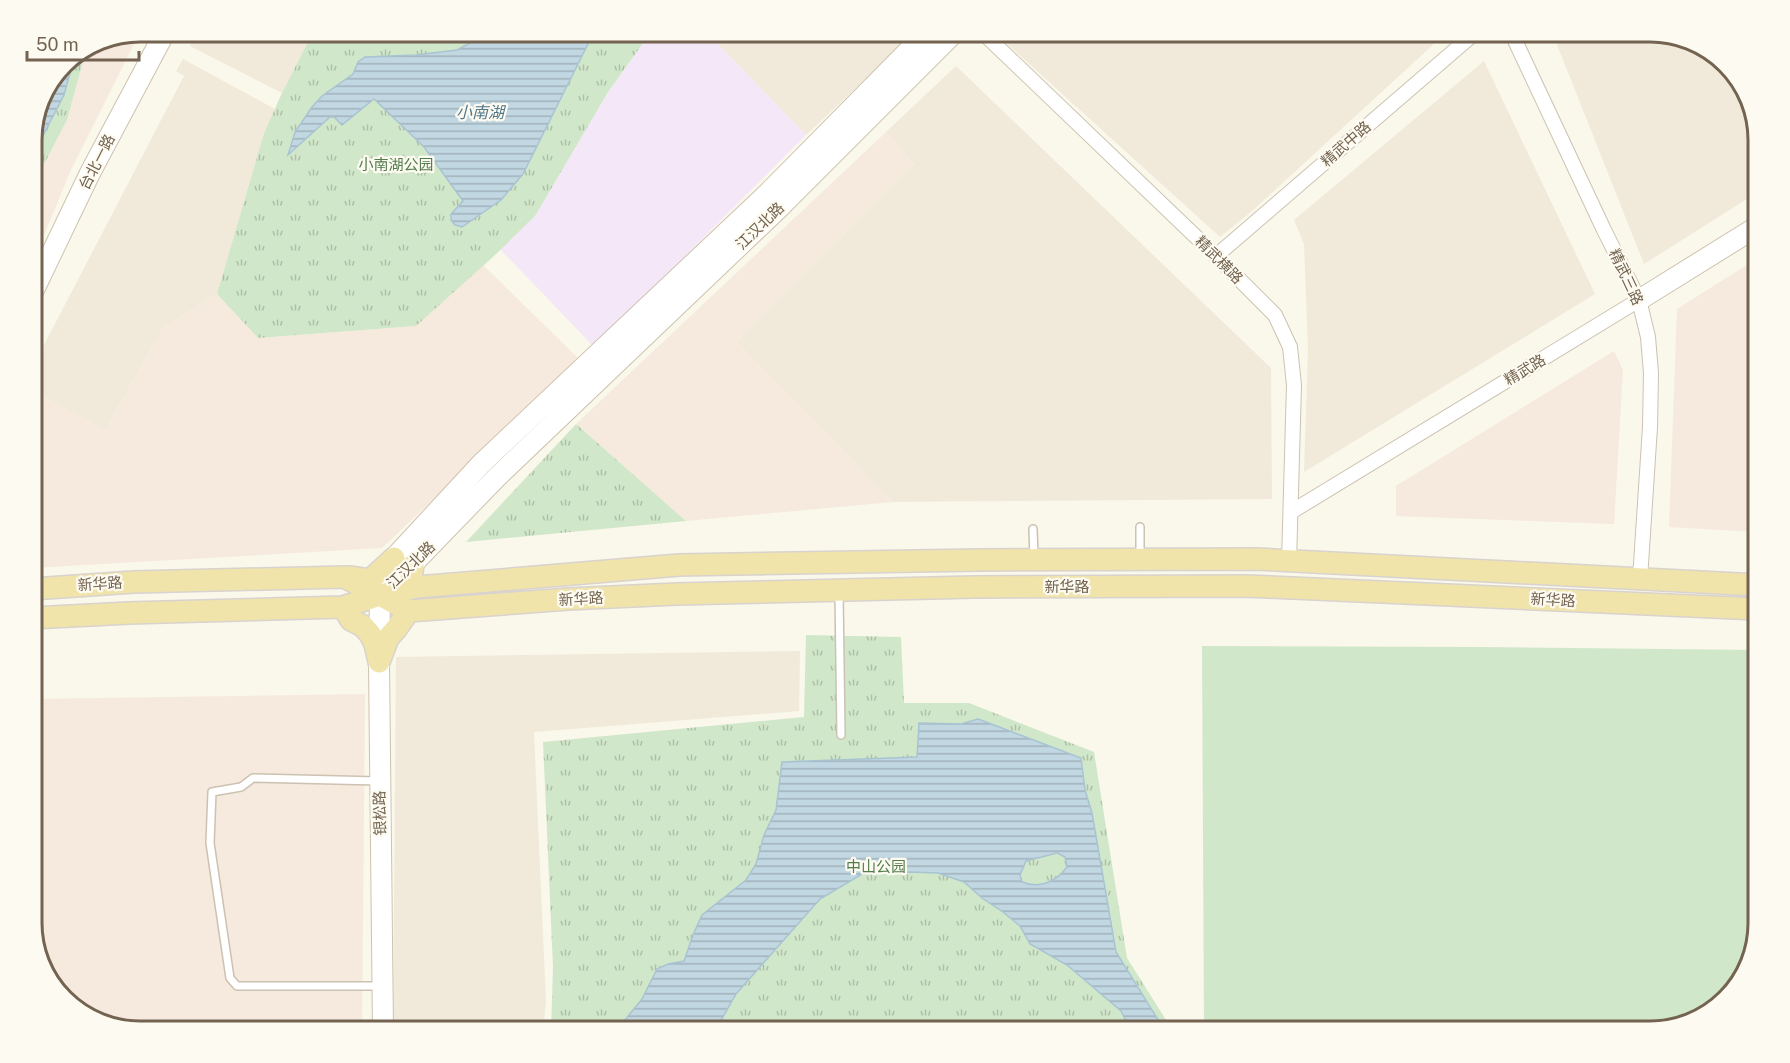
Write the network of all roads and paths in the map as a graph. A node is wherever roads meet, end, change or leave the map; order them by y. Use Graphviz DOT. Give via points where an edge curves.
graph roads {
  1 [pos="160,42"];
  2 [pos="917,42"];
  3 [pos="945,42"];
  4 [pos="992,42"];
  5 [pos="1464,42"];
  6 [pos="1516,42"];
  7 [pos="1748,232"];
  8 [pos="1216,256"];
  9 [pos="42,273"];
  10 [pos="1639,300"];
  11 [pos="1291,512"];
  12 [pos="1140,527"];
  13 [pos="1033,529"];
  14 [pos="1140,559"];
  15 [pos="1034,560"];
  16 [pos="403,562"];
  17 [pos="1289,562"];
  18 [pos="344,577"];
  19 [pos="1640,579"];
  20 [pos="1748,584"];
  21 [pos="417,587"];
  22 [pos="42,588"];
  23 [pos="839,591"];
  24 [pos="380,595"];
  25 [pos="343,608"];
  26 [pos="1748,609"];
  27 [pos="409,611"];
  28 [pos="42,617"];
  29 [pos="379,662"];
  30 [pos="841,735"];
  31 [pos="380,781"];
  32 [pos="382,986"];
  33 [pos="382,1021"];
  1 -- 9 [label="main road, 台北一路"];
  2 -- 16 [label="main road, 江汉北路" via="767,194 481,464"];
  3 -- 16 [label="main road, 江汉北路" via="780,207"];
  4 -- 8 [label="street, 精武横路"];
  5 -- 8 [label="street, 精武中路"];
  6 -- 10 [label="street, 精武三路"];
  7 -- 10 [label="main road, 精武路"];
  8 -- 11 [label="street, 精武横路" via="1275,315 1290,347 1294,385"];
  10 -- 11 [label="street, 精武路"];
  10 -- 19 [label="street, 精武三路" via="1652,372"];
  11 -- 17 [label="street, 精武横路"];
  12 -- 14 [label="lane"];
  13 -- 15 [label="lane"];
  14 -- 15 [label="main road, 新华路"];
  14 -- 17 [label="main road, 新华路"];
  15 -- 21 [label="main road, 新华路" via="679,565"];
  16 -- 18 [label="main road" via="370,580"];
  16 -- 21 [label="main road"];
  16 -- 24 [label="main road, 江汉北路"];
  17 -- 19 [label="main road, 新华路"];
  18 -- 22 [label="main road, 新华路"];
  18 -- 24 [label="main road, 新华路"];
  19 -- 20 [label="main road, 新华路"];
  21 -- 24 [label="main road, 新华路"];
  23 -- 26 [label="main road, 新华路" via="1247,586"];
  23 -- 27 [label="main road, 新华路" via="601,598"];
  23 -- 30 [label="lane"];
  24 -- 25 [label="main road, 新华路"];
  24 -- 27 [label="main road, 新华路"];
  24 -- 29 [label="main road, 银松路"];
  25 -- 28 [label="main road, 新华路"];
  25 -- 29 [label="main road" via="351,620 370,634"];
  27 -- 29 [label="main road" via="388,638"];
  29 -- 31 [label="main road, 银松路"];
  31 -- 32 [label="main road, 银松路"];
  31 -- 32 [label="lane" via="253,778 241,787 212,792 210,843 230,978 237,986"];
  32 -- 33 [label="main road, 银松路"];
}
